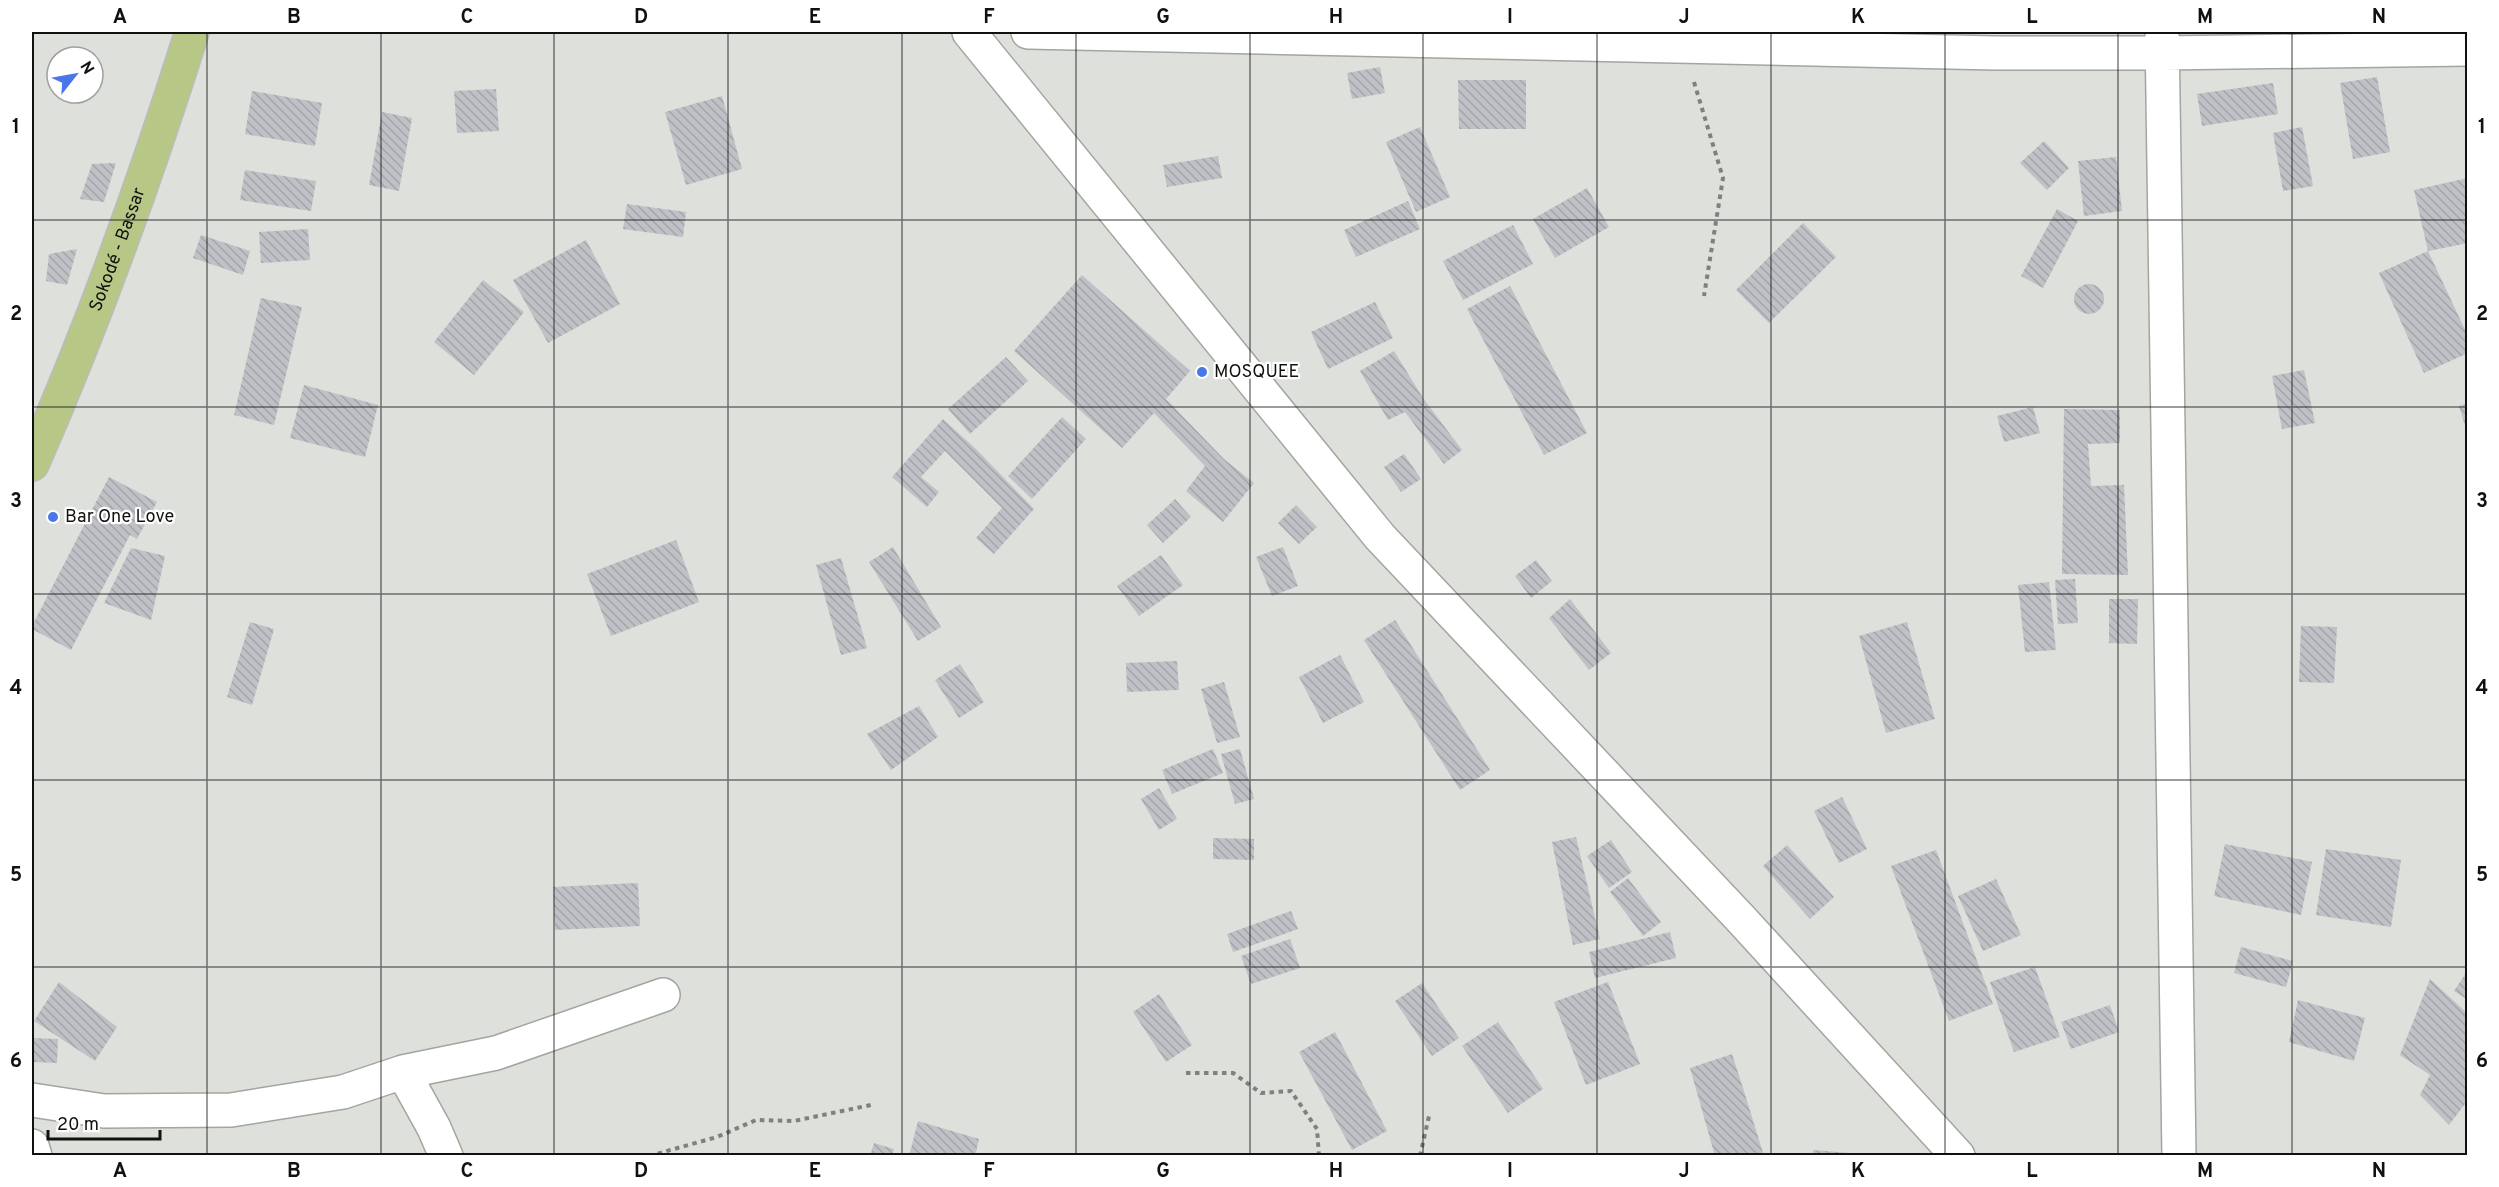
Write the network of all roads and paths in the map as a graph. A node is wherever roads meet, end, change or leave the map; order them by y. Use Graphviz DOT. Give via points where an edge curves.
graph roads {
  1 [pos="192,32"];
  2 [pos="969,32"];
  3 [pos="1028,32"];
  4 [pos="2162,42"];
  5 [pos="1683,46"];
  6 [pos="2468,49"];
  7 [pos="1704,296"];
  8 [pos="32,464"];
  9 [pos="663,995"];
  10 [pos="403,1072"];
  11 [pos="1186,1073"];
  12 [pos="32,1100"];
  13 [pos="871,1105"];
  14 [pos="1429,1116"];
  15 [pos="32,1146"];
  16 [pos="35,1155"];
  17 [pos="446,1155"];
  18 [pos="649,1155"];
  19 [pos="1319,1155"];
  20 [pos="1420,1155"];
  21 [pos="1958,1155"];
  22 [pos="2179,1155"];
  1 -- 8 [label="main road, Sokodé - Bassar" via="120,246"];
  2 -- 21 [label="street" via="1380,537"];
  3 -- 5 [label="street"];
  4 -- 5 [label="street" via="1996,53"];
  4 -- 6 [label="street"];
  4 -- 22 [label="street"];
  5 -- 7 [label="path" via="1723,178"];
  9 -- 10 [label="street" via="496,1053"];
  10 -- 12 [label="street" via="343,1092 231,1110 105,1111"];
  10 -- 17 [label="street"];
  11 -- 19 [label="path" via="1233,1073 1261,1094 1291,1091 1317,1130"];
  13 -- 18 [label="path" via="795,1121 756,1120 717,1137"];
  14 -- 20 [label="path"];
  15 -- 16 [label="street"];
}
